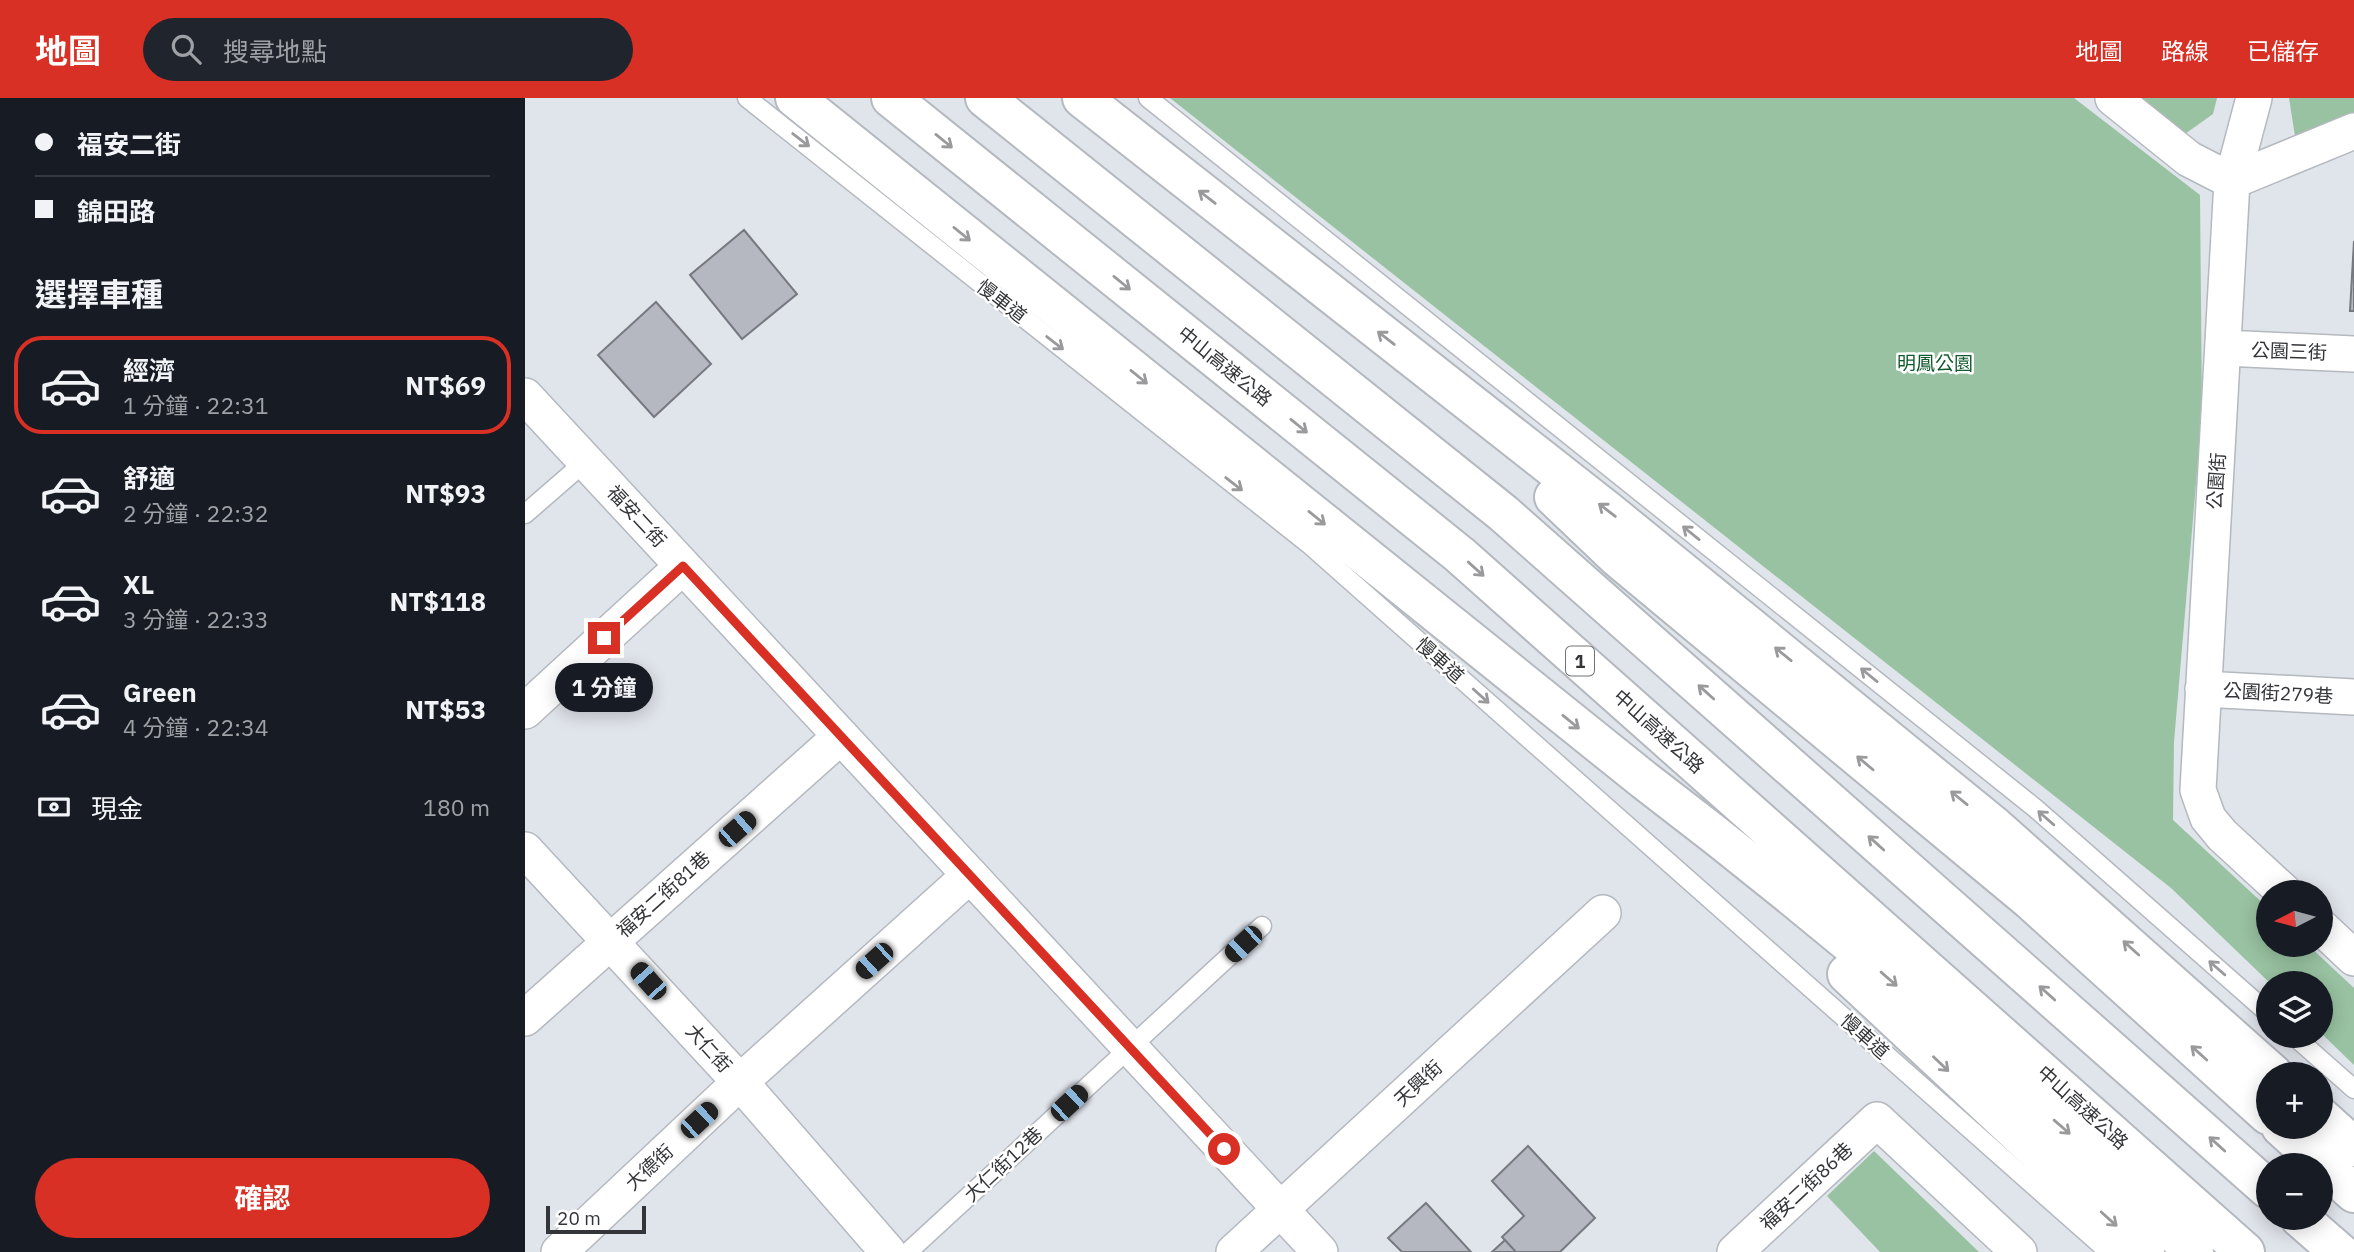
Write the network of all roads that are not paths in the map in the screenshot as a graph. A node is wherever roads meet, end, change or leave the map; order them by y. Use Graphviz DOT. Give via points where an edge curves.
graph roads {
  1 [pos="747,98"];
  2 [pos="795,98"];
  3 [pos="891,98"];
  4 [pos="985,98"];
  5 [pos="1082,98"];
  6 [pos="1148,98"];
  7 [pos="2113,98"];
  8 [pos="2254,98"];
  9 [pos="2354,131"];
  10 [pos="2232,181"];
  11 [pos="2224,348"];
  12 [pos="2354,354"];
  13 [pos="1440,380"];
  14 [pos="525,396"];
  15 [pos="586,461"];
  16 [pos="525,514"];
  17 [pos="683,566"];
  18 [pos="2203,689"];
  19 [pos="2354,698"];
  20 [pos="525,710"];
  21 [pos="841,736"];
  22 [pos="1644,780"];
  23 [pos="525,850"];
  24 [pos="970,875"];
  25 [pos="2271,880"];
  26 [pos="1603,913"];
  27 [pos="1262,926"];
  28 [pos="2333,938"];
  29 [pos="611,940"];
  30 [pos="2354,958"];
  31 [pos="2256,1002"];
  32 [pos="525,1018"];
  33 [pos="1129,1047"];
  34 [pos="2308,1048"];
  35 [pos="2260,1062"];
  36 [pos="740,1082"];
  37 [pos="2354,1089"];
  38 [pos="2256,1104"];
  39 [pos="2333,1128"];
  40 [pos="2294,1139"];
  41 [pos="2354,1147"];
  42 [pos="2256,1178"];
  43 [pos="2354,1193"];
  44 [pos="1280,1209"];
  45 [pos="2314,1230"];
  46 [pos="559,1252"];
  47 [pos="888,1252"];
  48 [pos="908,1252"];
  49 [pos="1234,1252"];
  50 [pos="1320,1252"];
  51 [pos="1735,1252"];
  52 [pos="2019,1252"];
  53 [pos="2109,1252"];
  54 [pos="2145,1252"];
  55 [pos="2194,1252"];
  56 [pos="2245,1252"];
  57 [pos="2339,1252"];
  1 -- 53 [label="lane, 慢車道, one-way" via="1310,545"];
  2 -- 22 [label="highway, one-way"];
  3 -- 56 [label="highway, 中山高速公路 / 1, one-way" via="1460,555"];
  42 -- 4 [label="highway, one-way" via="1503,513"];
  13 -- 5 [label="highway, one-way"];
  31 -- 6 [label="lane, one-way" via="2035,808"];
  7 -- 10 [label="street" via="2189,159"];
  8 -- 10 [label="street, 公園街"];
  9 -- 10 [label="street"];
  10 -- 11 [label="street, 公園街"];
  11 -- 12 [label="street, 公園三街"];
  11 -- 18 [label="street, 公園街"];
  35 -- 13 [label="highway, one-way" via="1993,825"];
  38 -- 13 [label="highway, one-way" via="2030,900 1618,558"];
  14 -- 15 [label="street, 福安二街"];
  15 -- 16 [label="lane"];
  15 -- 17 [label="street, 福安二街"];
  17 -- 20 [label="street"];
  17 -- 21 [label="street, 福安二街"];
  18 -- 19 [label="street, 公園街279巷"];
  18 -- 25 [label="street, 公園街" via="2198,790 2208,818"];
  21 -- 24 [label="street, 福安二街"];
  21 -- 29 [label="street, 福安二街81巷"];
  22 -- 54 [label="highway, one-way" via="1957,1080"];
  22 -- 55 [label="highway, one-way" via="1763,870 2082,1144"];
  23 -- 29 [label="street, 大仁街"];
  24 -- 33 [label="street, 福安二街"];
  24 -- 36 [label="street, 大德街"];
  26 -- 44 [label="street, 天興街"];
  27 -- 33 [label="lane, 大仁街12巷"];
  28 -- 30 [label="street"];
  29 -- 32 [label="street, 福安二街81巷"];
  29 -- 36 [label="street, 大仁街"];
  33 -- 44 [label="street, 福安二街"];
  33 -- 48 [label="lane, 大仁街12巷"];
  34 -- 37 [label="lane"];
  36 -- 46 [label="street, 大德街"];
  36 -- 47 [label="street, 大仁街"];
  39 -- 41 [label="highway"];
  40 -- 43 [label="highway"];
  44 -- 49 [label="street, 天興街"];
  44 -- 50 [label="street, 福安二街"];
  45 -- 57 [label="highway"];
  51 -- 52 [label="street, 福安二街86巷" via="1877,1120"];
}
